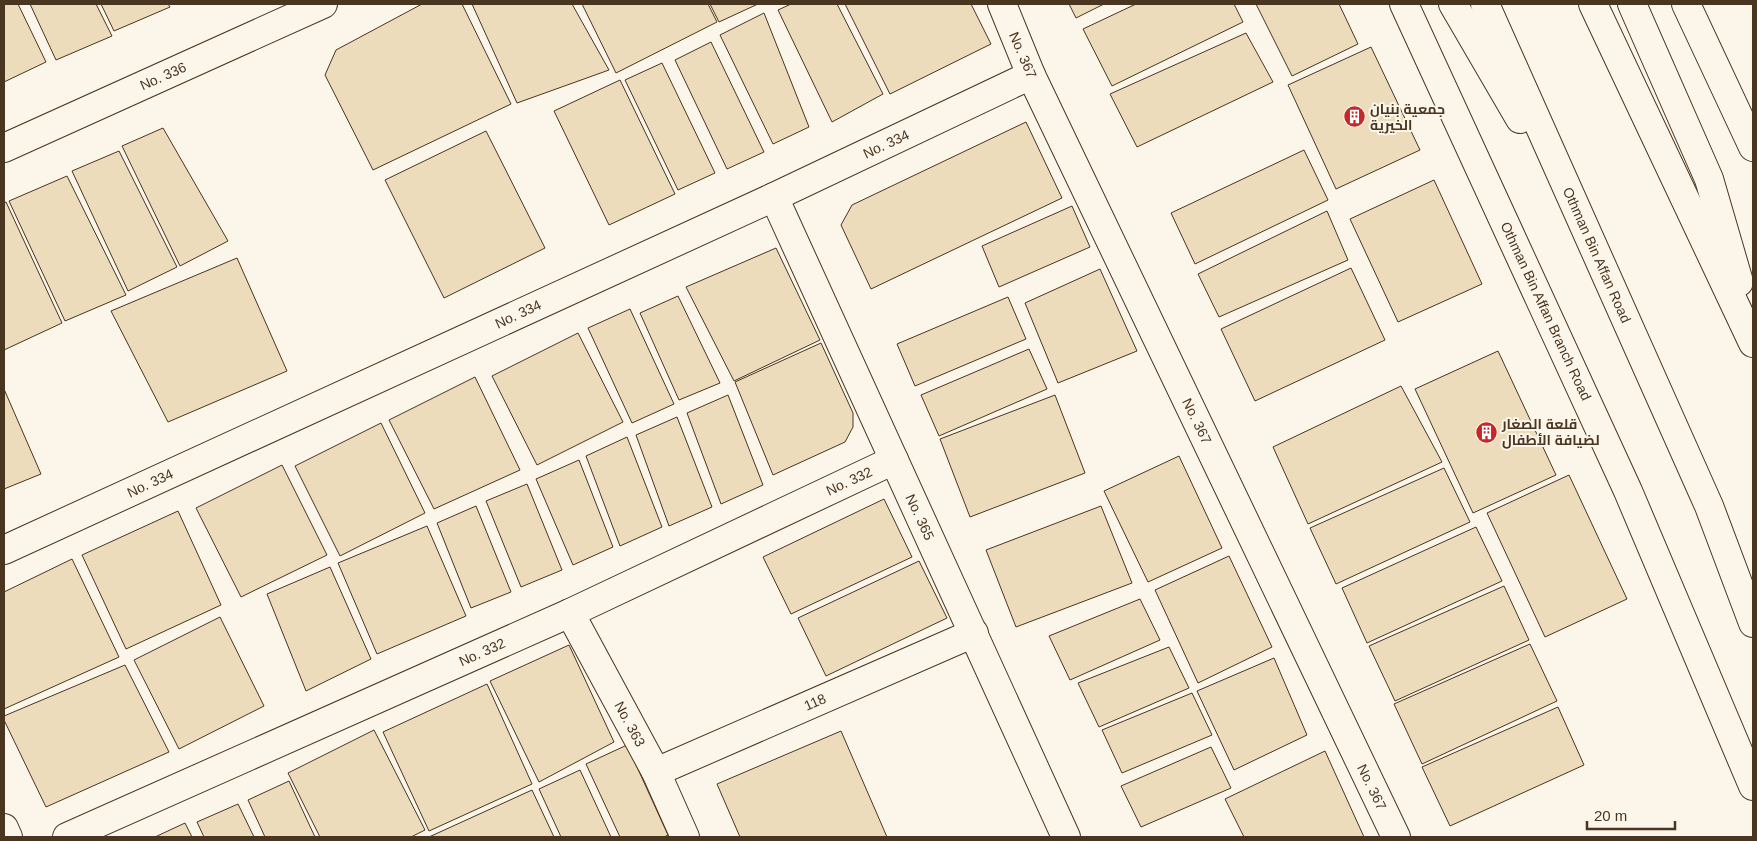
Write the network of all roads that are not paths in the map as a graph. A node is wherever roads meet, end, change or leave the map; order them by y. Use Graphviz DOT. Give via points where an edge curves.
graph roads {
  1 [pos="322,4"];
  2 [pos="1002,4"];
  3 [pos="1404,4"];
  4 [pos="1452,4"];
  5 [pos="1485,4"];
  6 [pos="1593,4"];
  7 [pos="1632,4"];
  8 [pos="1686,4"];
  9 [pos="1031,76"];
  10 [pos="1752,138"];
  11 [pos="4,148"];
  12 [pos="774,197"];
  13 [pos="1594,247"];
  14 [pos="1753,331"];
  15 [pos="1753,343"];
  16 [pos="894,460"];
  17 [pos="1709,506"];
  18 [pos="4,550"];
  19 [pos="1753,576"];
  20 [pos="1753,596"];
  21 [pos="570,612"];
  22 [pos="1753,623"];
  23 [pos="974,633"];
  24 [pos="656,772"];
  25 [pos="1753,786"];
  26 [pos="4,828"];
  27 [pos="8,837"];
  28 [pos="67,837"];
  29 [pos="685,837"];
  30 [pos="1066,837"];
  31 [pos="1396,837"];
  1 -- 11 [label="street, No. 336"];
  2 -- 9 [label="street, No. 367"];
  3 -- 25 [label="street, Othman Bin Affan Branch Road" via="1628,492"];
  4 -- 13 [label="street"];
  5 -- 13 [label="street, Othman Bin Affan Road"];
  6 -- 15 [label="street"];
  7 -- 14 [label="street" via="1709,179"];
  8 -- 10 [label="street"];
  9 -- 12 [label="street, No. 334"];
  9 -- 31 [label="street, No. 367"];
  12 -- 16 [label="street, No. 365"];
  12 -- 18 [label="street, No. 334"];
  13 -- 17 [label="street, Othman Bin Affan Road"];
  16 -- 21 [label="street, No. 332"];
  16 -- 23 [label="street, No. 365"];
  17 -- 19 [label="street"];
  17 -- 20 [label="street, Othman Bin Affan Road"];
  17 -- 22 [label="street, Othman Bin Affan Road"];
  21 -- 24 [label="street, No. 363"];
  21 -- 28 [label="street, No. 332"];
  23 -- 24 [label="street, 118"];
  23 -- 30 [label="street, No. 365"];
  24 -- 29 [label="street, No. 363"];
  26 -- 27 [label="street"];
}
